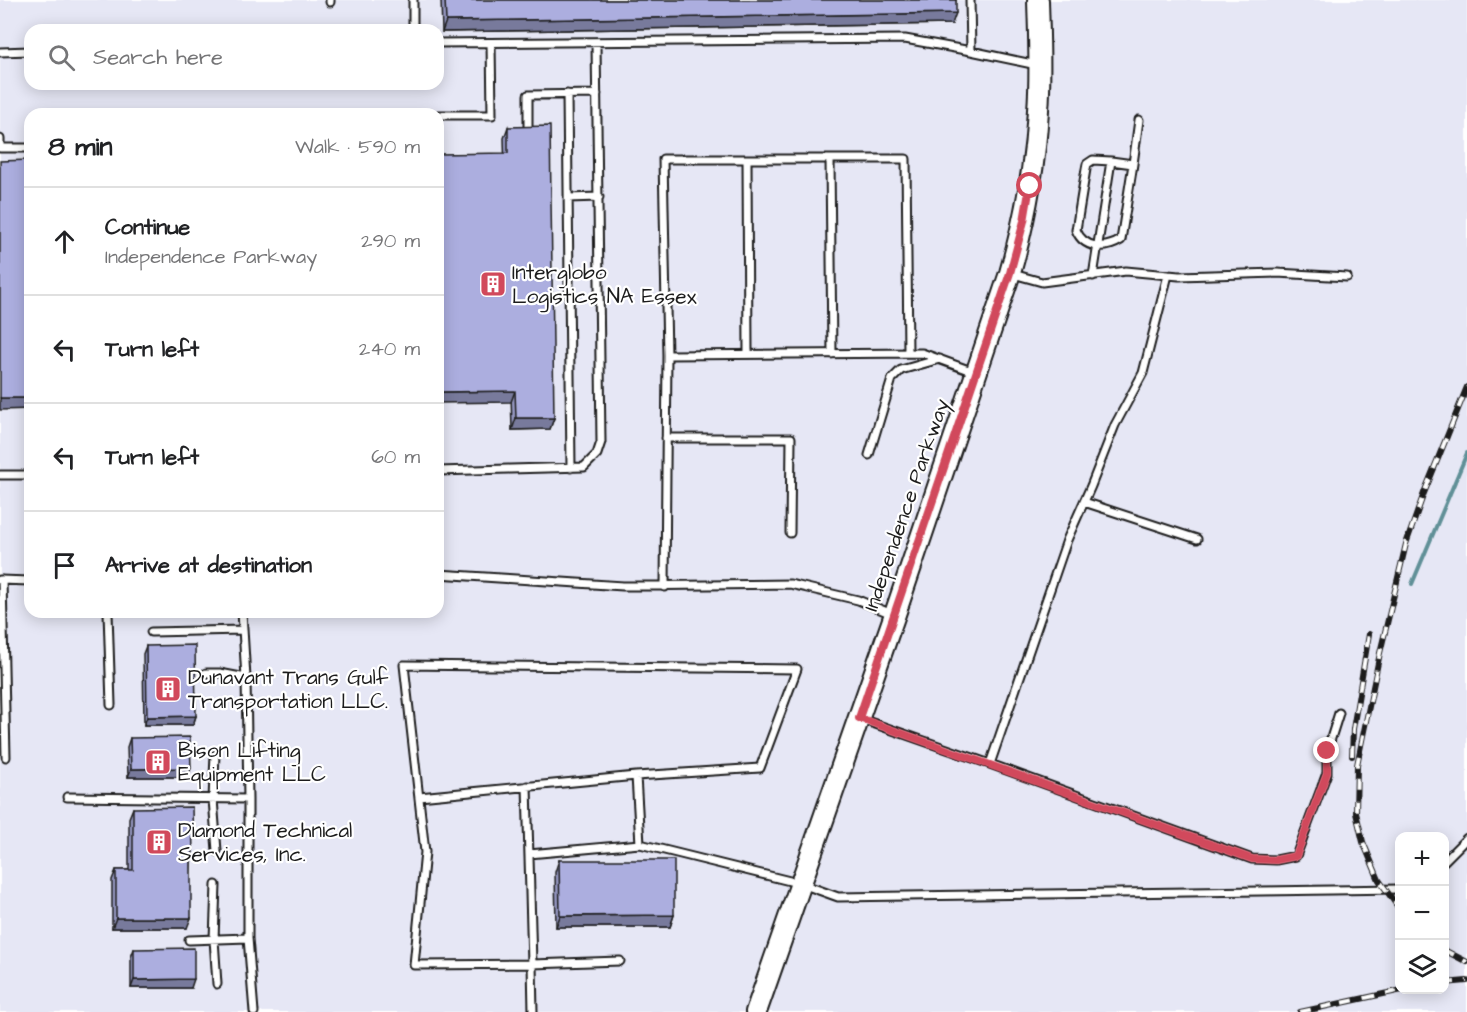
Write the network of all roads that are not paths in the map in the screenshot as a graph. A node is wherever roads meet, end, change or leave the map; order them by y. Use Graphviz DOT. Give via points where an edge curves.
graph roads {
  1 [pos="413,0"];
  2 [pos="970,0"];
  3 [pos="1038,0"];
  4 [pos="413,24"];
  5 [pos="444,43"];
  6 [pos="491,43"];
  7 [pos="596,43"];
  8 [pos="24,51"];
  9 [pos="971,51"];
  10 [pos="0,52"];
  11 [pos="1039,66"];
  12 [pos="567,94"];
  13 [pos="597,94"];
  14 [pos="444,115"];
  15 [pos="1139,120"];
  16 [pos="528,130"];
  17 [pos="0,140"];
  18 [pos="24,148"];
  19 [pos="747,159"];
  20 [pos="830,159"];
  21 [pos="1111,161"];
  22 [pos="1133,164"];
  23 [pos="568,198"];
  24 [pos="598,198"];
  25 [pos="1097,247"];
  26 [pos="1010,273"];
  27 [pos="1168,275"];
  28 [pos="1093,276"];
  29 [pos="1347,277"];
  30 [pos="908,353"];
  31 [pos="748,354"];
  32 [pos="832,354"];
  33 [pos="667,355"];
  34 [pos="940,359"];
  35 [pos="976,373"];
  36 [pos="666,438"];
  37 [pos="869,455"];
  38 [pos="571,468"];
  39 [pos="444,471"];
  40 [pos="0,475"];
  41 [pos="24,475"];
  42 [pos="1084,502"];
  43 [pos="790,533"];
  44 [pos="1197,539"];
  45 [pos="444,574"];
  46 [pos="1,580"];
  47 [pos="24,581"];
  48 [pos="665,587"];
  49 [pos="895,614"];
  50 [pos="108,618"];
  51 [pos="242,618"];
  52 [pos="243,630"];
  53 [pos="151,632"];
  54 [pos="206,673"];
  55 [pos="246,678"];
  56 [pos="111,705"];
  57 [pos="1339,713"];
  58 [pos="859,718"];
  59 [pos="215,755"];
  60 [pos="6,757"];
  61 [pos="990,764"];
  62 [pos="636,776"];
  63 [pos="527,786"];
  64 [pos="67,797"];
  65 [pos="419,797"];
  66 [pos="213,799"];
  67 [pos="248,799"];
  68 [pos="1467,838"];
  69 [pos="640,844"];
  70 [pos="217,851"];
  71 [pos="529,854"];
  72 [pos="1449,856"];
  73 [pos="802,884"];
  74 [pos="216,885"];
  75 [pos="1395,889"];
  76 [pos="248,938"];
  77 [pos="214,939"];
  78 [pos="189,940"];
  79 [pos="620,961"];
  80 [pos="532,964"];
  81 [pos="217,984"];
  82 [pos="254,1012"];
  83 [pos="533,1012"];
  84 [pos="756,1012"];
  1 -- 4 [label="lane"];
  2 -- 9 [label="lane"];
  3 -- 11 [label="main road, Independence Parkway"];
  5 -- 6 [label="lane"];
  6 -- 7 [label="lane"];
  6 -- 14 [label="lane" via="492,116"];
  7 -- 9 [label="lane" via="905,39"];
  7 -- 13 [label="lane"];
  8 -- 10 [label="lane"];
  9 -- 11 [label="lane"];
  11 -- 26 [label="main road, Independence Parkway" via="1034,157 1024,221"];
  12 -- 13 [label="lane"];
  12 -- 16 [label="lane" via="528,95"];
  12 -- 23 [label="lane"];
  13 -- 24 [label="lane"];
  15 -- 22 [label="lane"];
  17 -- 18 [label="lane" via="0,148"];
  19 -- 20 [label="lane"];
  19 -- 31 [label="lane"];
  19 -- 33 [label="lane" via="663,159"];
  20 -- 30 [label="lane" via="906,159"];
  20 -- 32 [label="lane"];
  21 -- 22 [label="lane"];
  21 -- 25 [label="lane"];
  21 -- 25 [label="lane" via="1090,161 1076,230 1081,238"];
  22 -- 25 [label="lane" via="1121,240"];
  23 -- 24 [label="lane"];
  23 -- 38 [label="lane"];
  24 -- 38 [label="lane" via="601,442 591,462"];
  25 -- 28 [label="lane"];
  26 -- 28 [label="lane" via="1042,282"];
  26 -- 35 [label="main road, Independence Parkway"];
  27 -- 28 [label="lane" via="1126,271"];
  27 -- 29 [label="lane" via="1277,273"];
  27 -- 42 [label="lane" via="1143,372 1115,425"];
  30 -- 32 [label="lane"];
  30 -- 34 [label="lane"];
  31 -- 32 [label="lane"];
  31 -- 33 [label="lane"];
  33 -- 36 [label="lane"];
  34 -- 35 [label="lane"];
  34 -- 37 [label="lane" via="901,370 892,379"];
  35 -- 49 [label="main road, Independence Parkway"];
  36 -- 43 [label="lane" via="790,438"];
  36 -- 48 [label="lane"];
  38 -- 39 [label="lane"];
  40 -- 41 [label="lane"];
  42 -- 44 [label="lane"];
  42 -- 61 [label="lane" via="1067,540"];
  45 -- 48 [label="lane"];
  46 -- 47 [label="lane"];
  46 -- 60 [label="lane"];
  48 -- 49 [label="lane" via="790,584 858,600"];
  49 -- 58 [label="main road, Independence Parkway"];
  50 -- 56 [label="lane"];
  51 -- 52 [label="lane"];
  52 -- 53 [label="lane"];
  52 -- 55 [label="lane"];
  54 -- 55 [label="lane"];
  55 -- 67 [label="lane"];
  57 -- 61 [label="lane" via="1327,751 1327,773 1296,856 1276,860 1252,859"];
  58 -- 61 [label="lane"];
  58 -- 73 [label="main road, Independence Parkway"];
  59 -- 66 [label="lane"];
  62 -- 63 [label="lane"];
  62 -- 65 [label="lane" via="760,768 797,669 404,665"];
  62 -- 69 [label="lane"];
  63 -- 65 [label="lane"];
  63 -- 71 [label="lane"];
  64 -- 66 [label="lane"];
  65 -- 80 [label="lane" via="425,852 414,964"];
  66 -- 67 [label="lane"];
  66 -- 70 [label="lane"];
  67 -- 76 [label="lane"];
  68 -- 72 [label="lane"];
  69 -- 71 [label="lane"];
  69 -- 73 [label="lane"];
  71 -- 80 [label="lane"];
  73 -- 75 [label="lane" via="838,897"];
  73 -- 84 [label="main road, Independence Parkway"];
  74 -- 77 [label="lane"];
  76 -- 77 [label="lane"];
  76 -- 82 [label="lane"];
  77 -- 78 [label="lane"];
  77 -- 81 [label="lane"];
  79 -- 80 [label="lane"];
  80 -- 83 [label="lane"];
}
